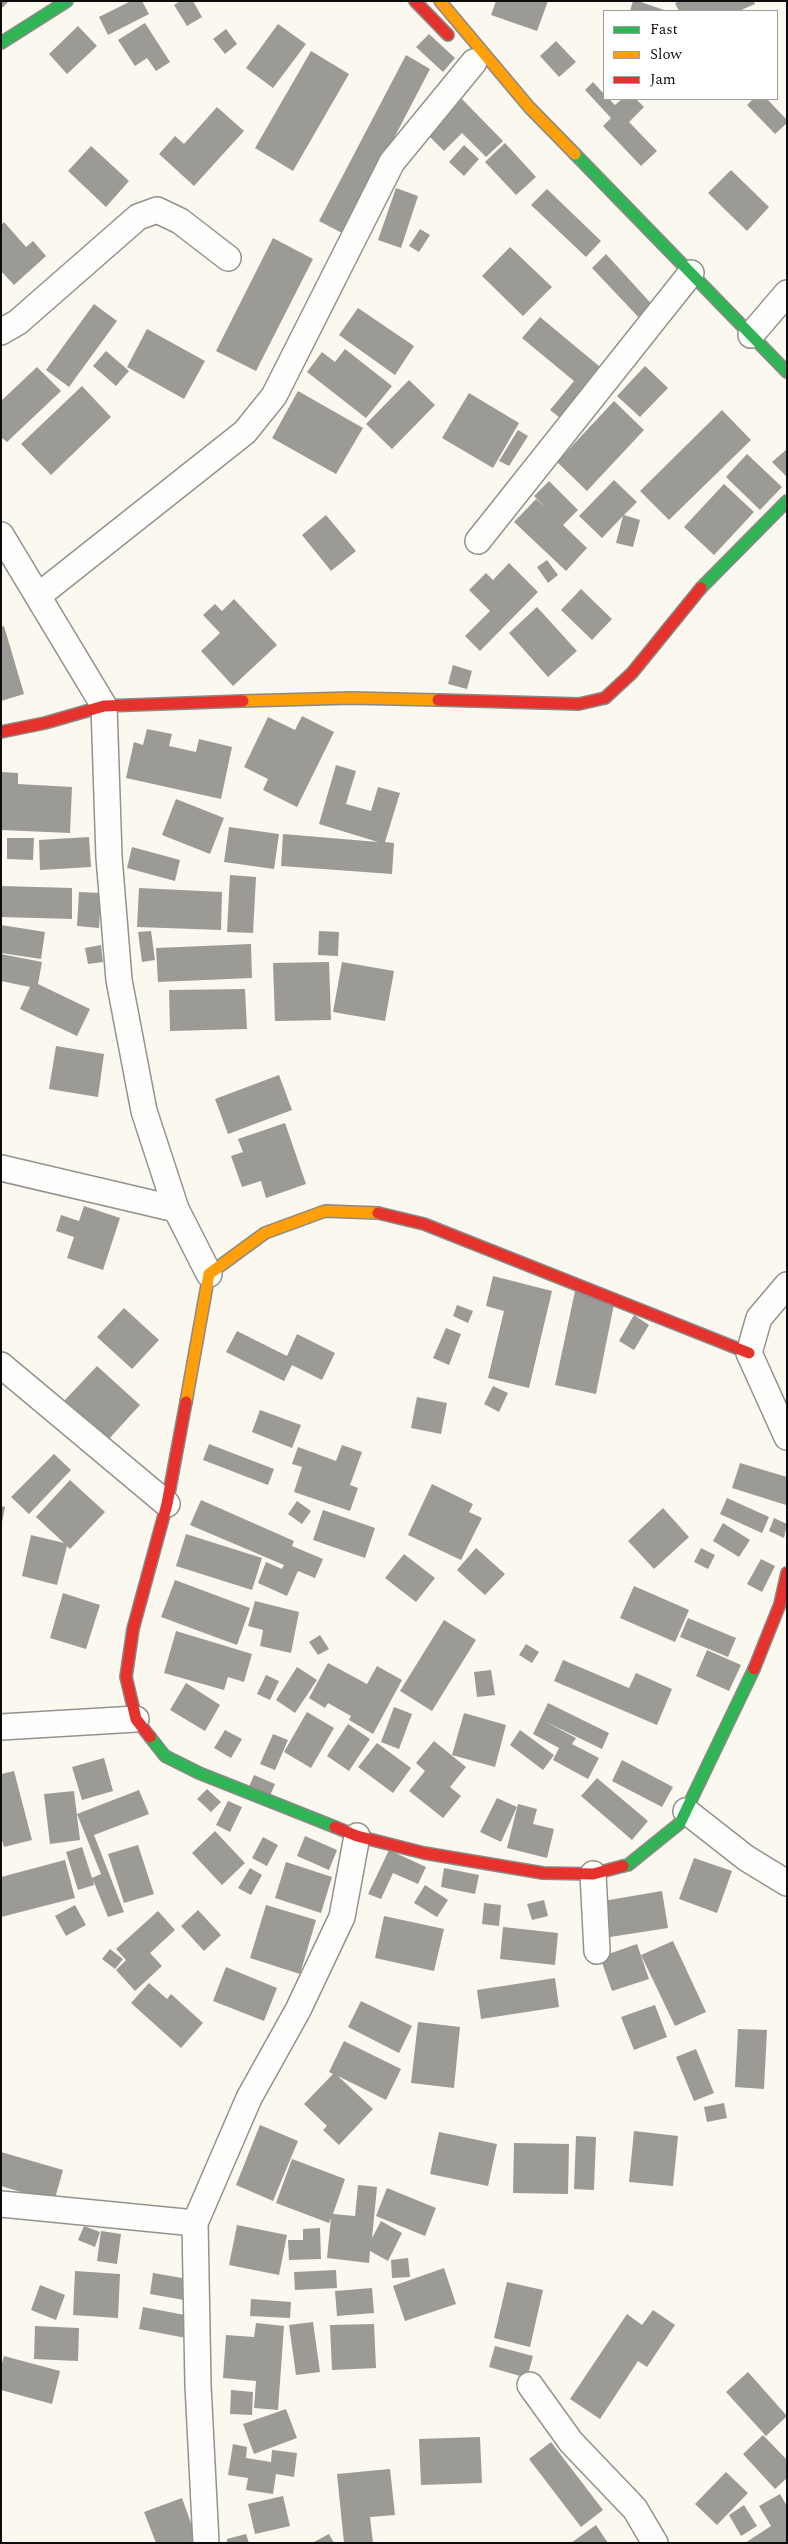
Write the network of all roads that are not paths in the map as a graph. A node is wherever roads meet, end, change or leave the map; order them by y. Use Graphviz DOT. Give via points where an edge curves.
graph roads {
  1 [pos="79,1"];
  2 [pos="415,1"];
  3 [pos="440,1"];
  4 [pos="66,3"];
  5 [pos="455,42"];
  6 [pos="1,43"];
  7 [pos="471,59"];
  8 [pos="529,107"];
  9 [pos="228,258"];
  10 [pos="691,274"];
  11 [pos="787,293"];
  12 [pos="1,332"];
  13 [pos="751,335"];
  14 [pos="787,372"];
  15 [pos="787,501"];
  16 [pos="1,535"];
  17 [pos="478,541"];
  18 [pos="38,596"];
  19 [pos="104,706"];
  20 [pos="1,732"];
  21 [pos="1,1168"];
  22 [pos="176,1209"];
  23 [pos="209,1274"];
  24 [pos="787,1285"];
  25 [pos="749,1353"];
  26 [pos="1,1365"];
  27 [pos="787,1436"];
  28 [pos="167,1504"];
  29 [pos="787,1573"];
  30 [pos="136,1719"];
  31 [pos="1,1727"];
  32 [pos="686,1811"];
  33 [pos="358,1836"];
  34 [pos="593,1874"];
  35 [pos="787,1883"];
  36 [pos="597,1951"];
  37 [pos="1,2204"];
  38 [pos="195,2223"];
  39 [pos="530,2385"];
  40 [pos="206,2543"];
  41 [pos="655,2543"];
  1 -- 4 [label="street"];
  2 -- 5 [label="street"];
  3 -- 8 [label="street"];
  4 -- 6 [label="street"];
  7 -- 8 [label="street"];
  7 -- 18 [label="street" via="392,162 274,396 245,432"];
  8 -- 10 [label="street"];
  9 -- 12 [label="street" via="180,222 157,210 138,217 18,322"];
  10 -- 13 [label="street"];
  10 -- 17 [label="street"];
  11 -- 13 [label="street"];
  13 -- 14 [label="street"];
  15 -- 19 [label="street" via="702,585 632,673 605,698 579,704 351,698"];
  16 -- 18 [label="street"];
  18 -- 19 [label="street"];
  19 -- 20 [label="street" via="45,724"];
  19 -- 22 [label="street" via="109,857 119,980 144,1111"];
  21 -- 22 [label="street"];
  22 -- 23 [label="street"];
  23 -- 25 [label="street" via="265,1233 325,1211 378,1213 424,1224"];
  23 -- 28 [label="street"];
  24 -- 25 [label="street" via="759,1318"];
  25 -- 27 [label="street"];
  26 -- 28 [label="street"];
  28 -- 30 [label="street" via="133,1629 126,1677"];
  29 -- 32 [label="street" via="780,1604 753,1672"];
  30 -- 31 [label="street"];
  30 -- 33 [label="street" via="165,1756 199,1773"];
  32 -- 34 [label="street" via="680,1823 628,1865"];
  32 -- 35 [label="street" via="746,1858"];
  33 -- 34 [label="street" via="424,1853 543,1873"];
  33 -- 38 [label="street" via="342,1917 298,2010 249,2098"];
  34 -- 36 [label="street"];
  37 -- 38 [label="street"];
  38 -- 40 [label="street" via="198,2385"];
  39 -- 41 [label="street" via="571,2442 635,2509"];
}
